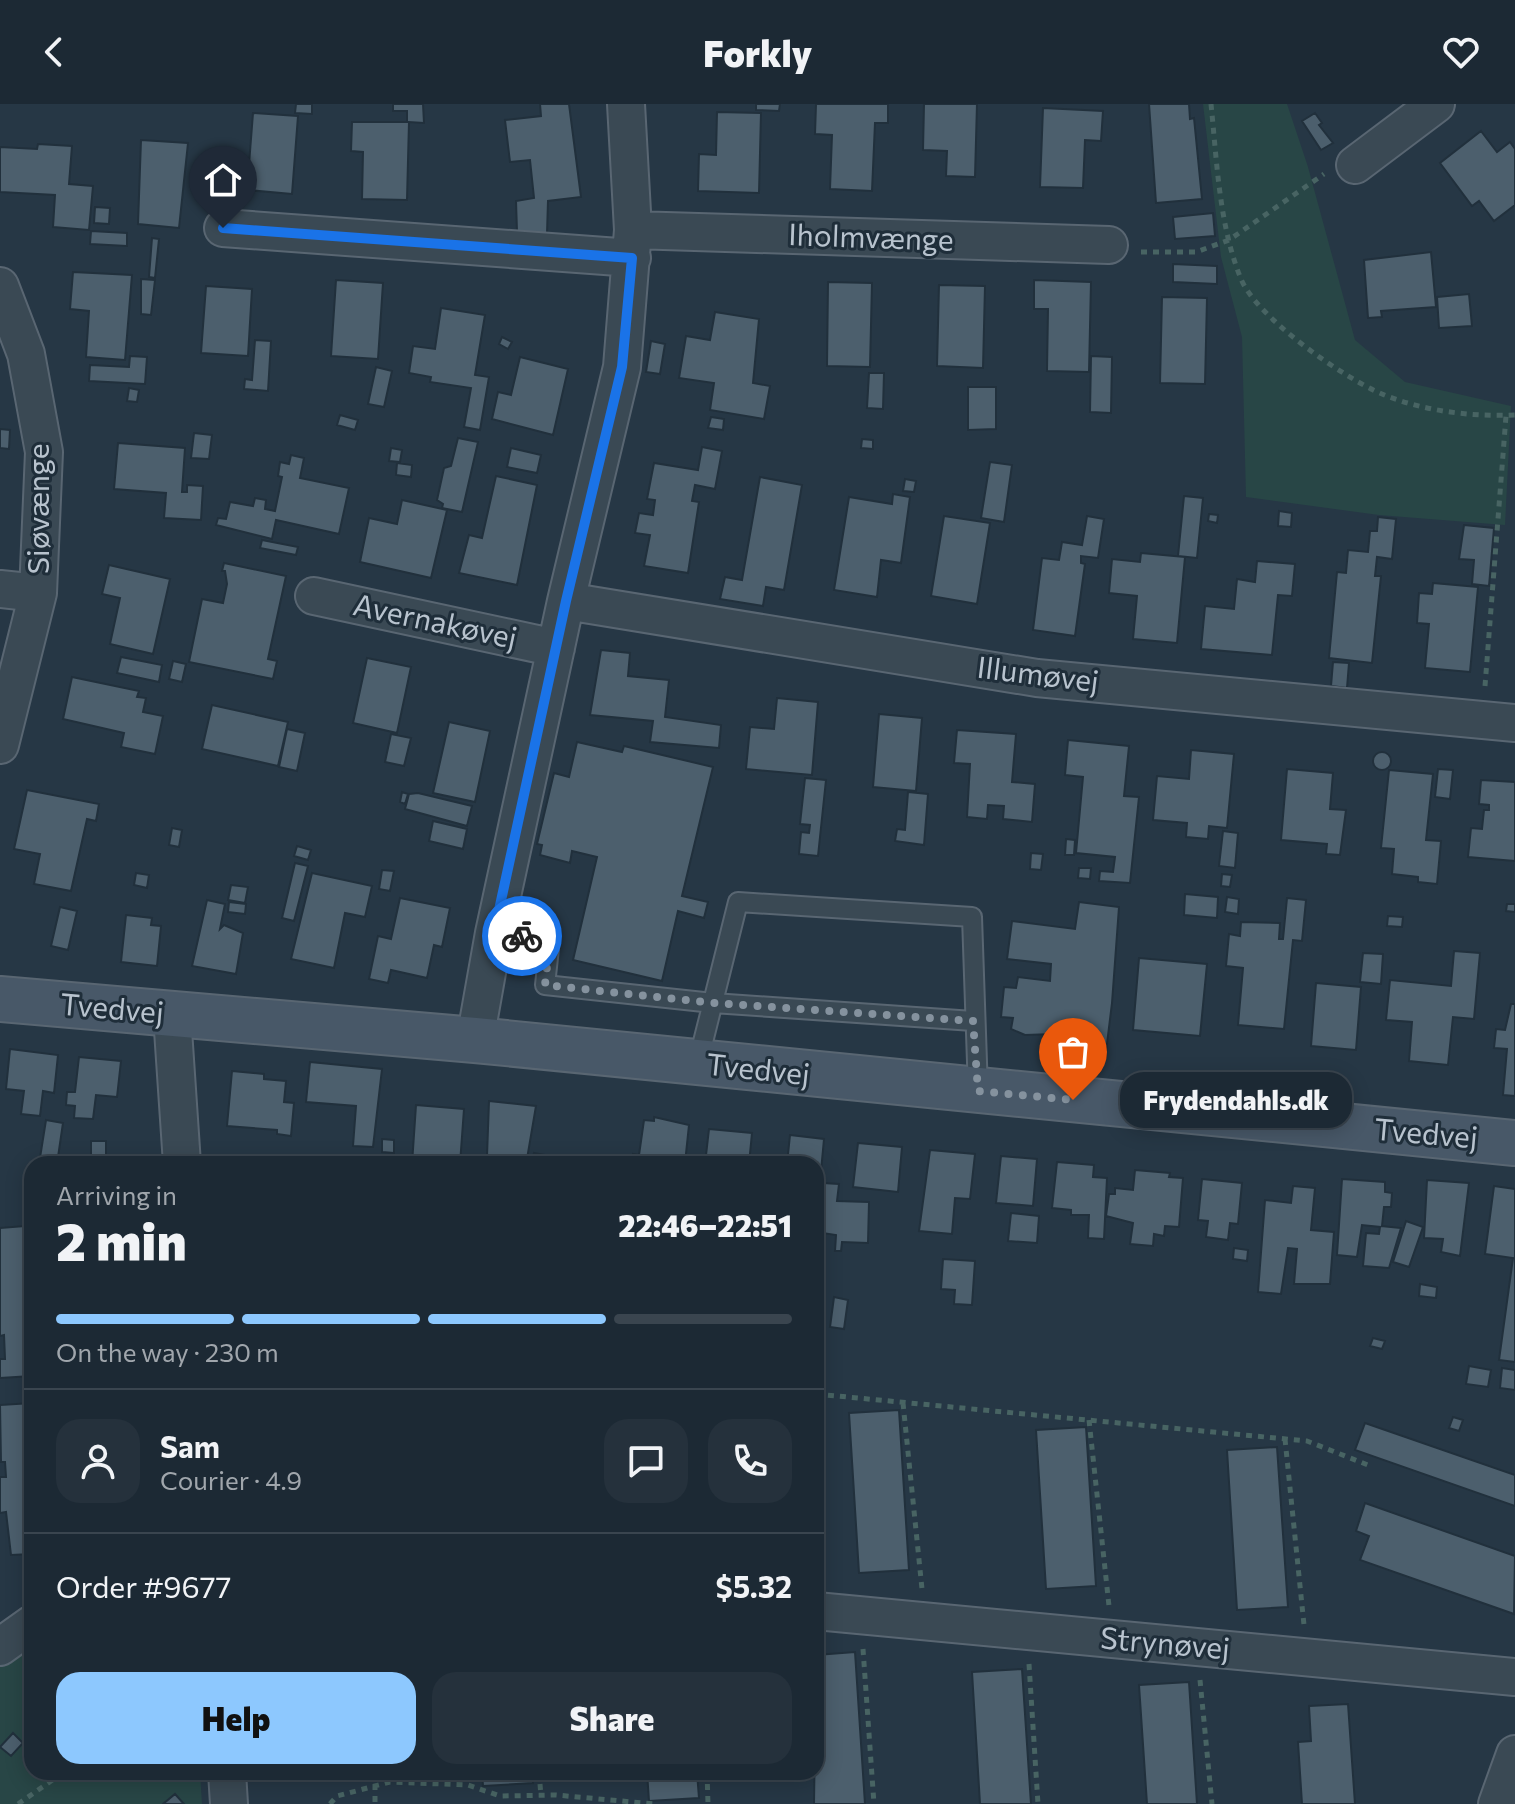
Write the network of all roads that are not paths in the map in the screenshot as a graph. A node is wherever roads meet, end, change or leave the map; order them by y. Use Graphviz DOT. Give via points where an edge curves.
graph roads {
  1 [pos="626,104"];
  2 [pos="1436,104"];
  3 [pos="1355,165"];
  4 [pos="223,228"];
  5 [pos="632,244"];
  6 [pos="1109,245"];
  7 [pos="0,286"];
  8 [pos="0,589"];
  9 [pos="38,593"];
  10 [pos="314,596"];
  11 [pos="566,601"];
  12 [pos="556,648"];
  13 [pos="1499,722"];
  14 [pos="0,745"];
  15 [pos="494,933"];
  16 [pos="0,999"];
  17 [pos="713,1003"];
  18 [pos="172,1015"];
  19 [pos="973,1021"];
  20 [pos="475,1040"];
  21 [pos="698,1064"];
  22 [pos="978,1091"];
  23 [pos="1515,1143"];
  24 [pos="181,1156"];
  25 [pos="824,1612"];
  26 [pos="24,1630"];
  27 [pos="0,1647"];
  28 [pos="1515,1677"];
  29 [pos="1515,1754"];
  30 [pos="228,1780"];
  31 [pos="229,1804"];
  32 [pos="1497,1804"];
  1 -- 5 [label="street, Avernakøvej"];
  2 -- 3 [label="street"];
  4 -- 5 [label="street"];
  5 -- 6 [label="street, Iholmvænge"];
  5 -- 11 [label="street, Avernakøvej" via="622,367"];
  7 -- 9 [label="street, Siøvænge" via="26,354 44,452"];
  8 -- 9 [label="street, Siøvænge"];
  9 -- 14 [label="street, Siøvænge"];
  10 -- 12 [label="street, Avernakøvej"];
  11 -- 12 [label="street, Avernakøvej"];
  11 -- 13 [label="street, Illumøvej" via="1037,678"];
  12 -- 15 [label="street, Avernakøvej"];
  15 -- 17 [label="lane" via="550,939 545,985"];
  15 -- 20 [label="street, Avernakøvej"];
  16 -- 18 [label="street, Tvedvej"];
  17 -- 19 [label="lane"];
  17 -- 19 [label="lane" via="738,902 972,917"];
  17 -- 21 [label="lane"];
  18 -- 20 [label="street, Tvedvej"];
  18 -- 24 [label="street"];
  19 -- 22 [label="lane"];
  20 -- 21 [label="street, Tvedvej"];
  21 -- 22 [label="street, Tvedvej"];
  22 -- 23 [label="street, Tvedvej"];
  25 -- 28 [label="street, Strynøvej"];
  26 -- 27 [label="street"];
  29 -- 32 [label="street"];
  30 -- 31 [label="street"];
}
